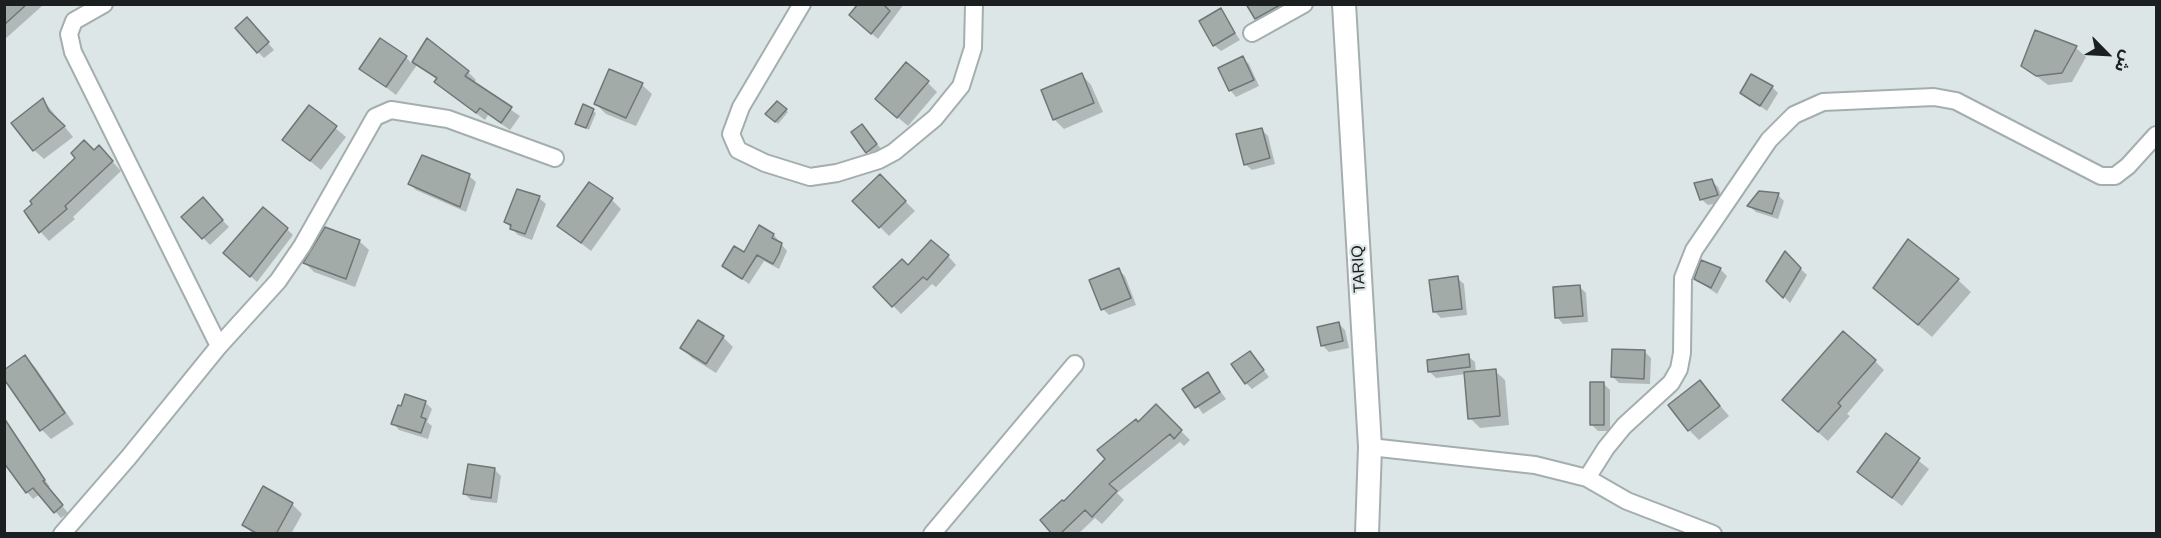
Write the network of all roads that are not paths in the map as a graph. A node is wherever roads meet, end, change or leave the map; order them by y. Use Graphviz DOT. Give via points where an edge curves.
graph roads {
  1 [pos="802,4"];
  2 [pos="974,4"];
  3 [pos="1304,4"];
  4 [pos="1344,4"];
  5 [pos="96,6"];
  6 [pos="1252,33"];
  7 [pos="2157,135"];
  8 [pos="555,158"];
  9 [pos="219,346"];
  10 [pos="1075,364"];
  11 [pos="1370,447"];
  12 [pos="1587,478"];
  13 [pos="62,534"];
  14 [pos="932,534"];
  15 [pos="1367,534"];
  16 [pos="1713,534"];
  1 -- 2 [label="street" via="741,107 731,134 738,150 810,177 879,160 942,111 962,86 973,48"];
  3 -- 6 [label="street"];
  4 -- 11 [label="main road, TARIQ"];
  5 -- 9 [label="street" via="74,21 69,34 73,52"];
  7 -- 12 [label="street" via="2115,176 2102,176 1956,101 1934,97 1823,102 1794,115 1769,140 1694,250 1683,278 1679,369 1671,383 1624,426"];
  8 -- 9 [label="street" via="448,119 391,110 375,117 302,246 278,281"];
  9 -- 13 [label="street"];
  10 -- 14 [label="street"];
  11 -- 12 [label="street" via="1535,465"];
  11 -- 15 [label="main road, TARIQ"];
  12 -- 16 [label="street" via="1627,501"];
}
